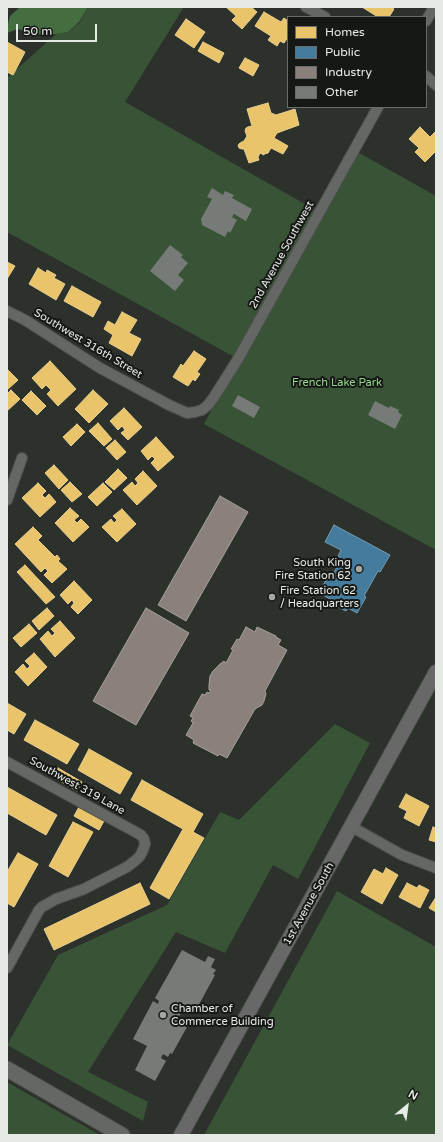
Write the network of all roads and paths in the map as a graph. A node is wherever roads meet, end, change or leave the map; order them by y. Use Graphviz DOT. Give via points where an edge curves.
graph roads {
  1 [pos="306,7"];
  2 [pos="434,7"];
  3 [pos="323,16"];
  4 [pos="427,19"];
  5 [pos="427,77"];
  6 [pos="436,85"];
  7 [pos="377,108"];
  8 [pos="7,310"];
  9 [pos="202,410"];
  10 [pos="22,458"];
  11 [pos="7,500"];
  12 [pos="436,672"];
  13 [pos="7,762"];
  14 [pos="352,827"];
  15 [pos="436,868"];
  16 [pos="7,968"];
  17 [pos="7,1069"];
  18 [pos="122,1135"];
  19 [pos="181,1135"];
  1 -- 3 [label="street"];
  2 -- 4 [label="street"];
  5 -- 6 [label="street"];
  7 -- 9 [label="street, 2nd Avenue Southwest" via="238,359 212,401"];
  8 -- 9 [label="street, Southwest 316th Street" via="100,368 168,405 187,413"];
  10 -- 11 [label="street"];
  12 -- 14 [label="main road, 1st Avenue South"];
  13 -- 16 [label="street, Southwest 319 Lane" via="136,832 141,835 145,844 136,860 126,867 42,907"];
  14 -- 15 [label="street" via="402,855"];
  14 -- 19 [label="main road, 1st Avenue South"];
  17 -- 18 [label="main road"];
}
